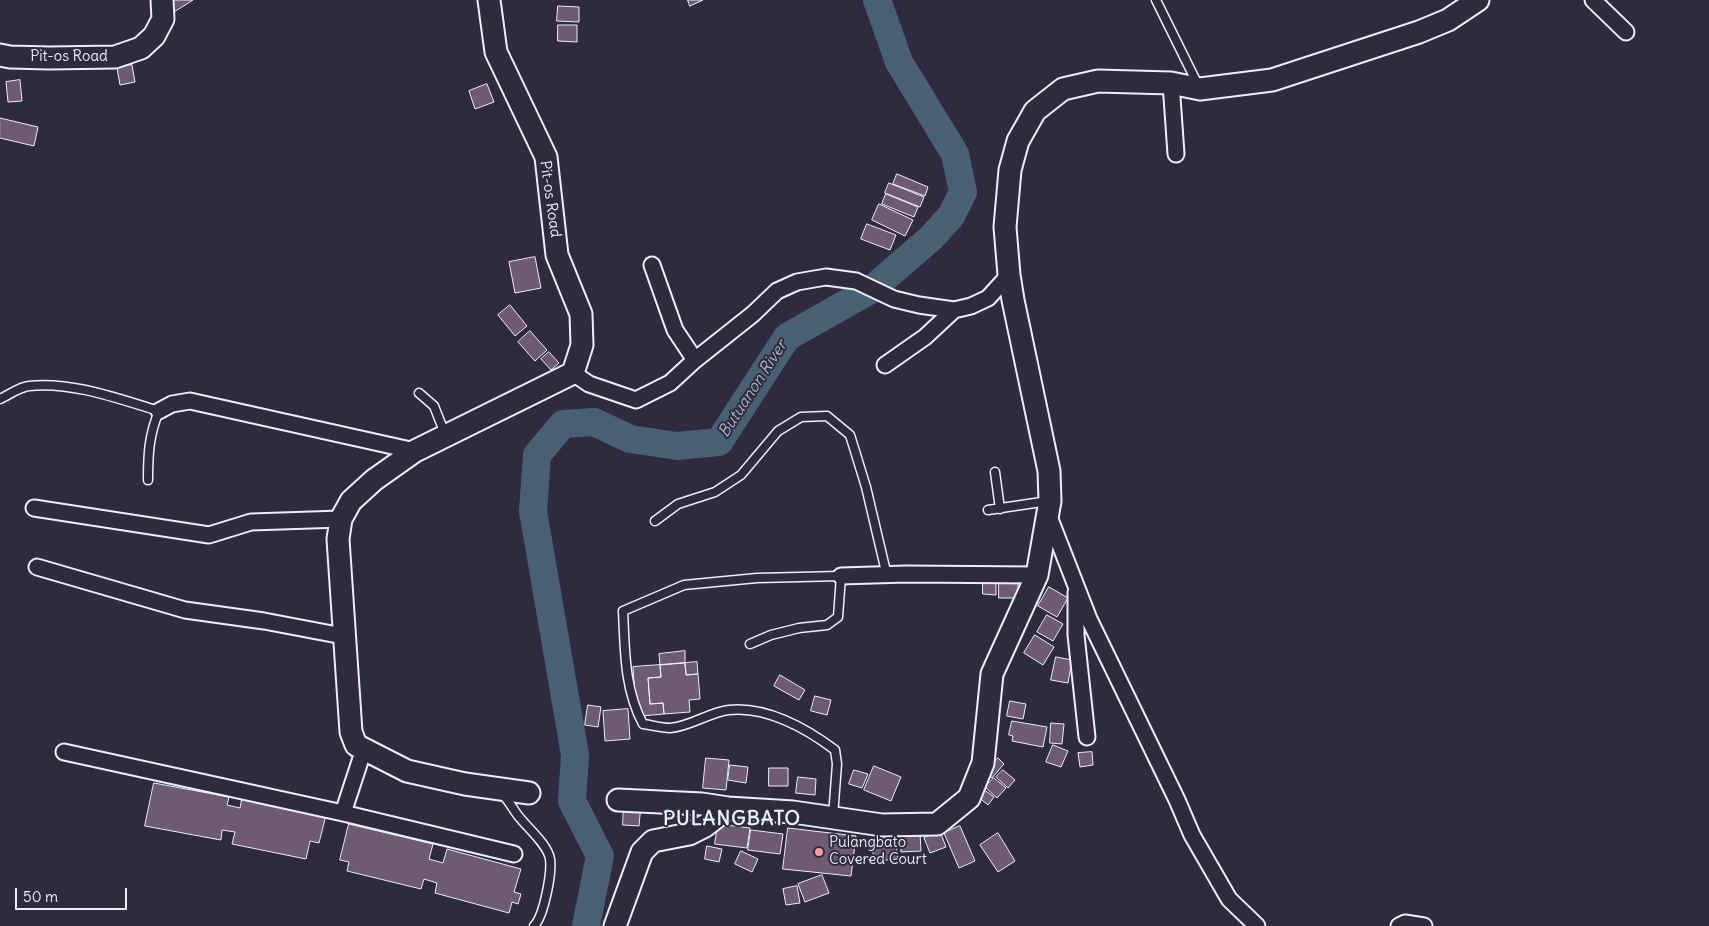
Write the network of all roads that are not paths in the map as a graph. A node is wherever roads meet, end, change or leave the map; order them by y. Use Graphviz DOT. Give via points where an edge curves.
graph roads {
  1 [pos="162,0"];
  2 [pos="489,0"];
  3 [pos="1156,0"];
  4 [pos="1478,0"];
  5 [pos="1593,0"];
  6 [pos="1626,32"];
  7 [pos="0,55"];
  8 [pos="1171,83"];
  9 [pos="1200,89"];
  10 [pos="1176,154"];
  11 [pos="652,265"];
  12 [pos="1009,275"];
  13 [pos="954,310"];
  14 [pos="695,360"];
  15 [pos="885,365"];
  16 [pos="573,372"];
  17 [pos="419,393"];
  18 [pos="0,399"];
  19 [pos="158,411"];
  20 [pos="446,436"];
  21 [pos="415,451"];
  22 [pos="995,472"];
  23 [pos="148,480"];
  24 [pos="34,508"];
  25 [pos="1049,508"];
  26 [pos="1000,509"];
  27 [pos="988,510"];
  28 [pos="341,519"];
  29 [pos="656,521"];
  30 [pos="37,567"];
  31 [pos="1037,575"];
  32 [pos="841,576"];
  33 [pos="887,576"];
  34 [pos="1076,585"];
  35 [pos="343,636"];
  36 [pos="750,644"];
  37 [pos="1087,737"];
  38 [pos="364,749"];
  39 [pos="64,752"];
  40 [pos="492,788"];
  41 [pos="529,793"];
  42 [pos="618,800"];
  43 [pos="728,808"];
  44 [pos="343,813"];
  45 [pos="833,818"];
  46 [pos="514,854"];
  47 [pos="534,926"];
  48 [pos="614,926"];
  49 [pos="1257,926"];
  50 [pos="1399,926"];
  51 [pos="1424,926"];
  1 -- 7 [label="street, Pit-os Road" via="163,19 154,36 141,48 115,57"];
  2 -- 16 [label="street, Pit-os Road" via="496,52 546,157 558,255 581,314 582,345"];
  3 -- 9 [label="lane"];
  4 -- 9 [label="street" via="1448,20 1419,32 1272,80"];
  5 -- 6 [label="street"];
  8 -- 9 [label="street"];
  8 -- 10 [label="street"];
  8 -- 12 [label="street" via="1098,81 1063,89 1035,111 1018,141 1010,170 1005,227"];
  11 -- 14 [label="street" via="675,330"];
  12 -- 13 [label="street" via="988,298"];
  12 -- 25 [label="street" via="1049,471"];
  13 -- 14 [label="street" via="894,299 856,281 826,278 798,282 777,291"];
  13 -- 15 [label="street" via="925,337"];
  14 -- 16 [label="street" via="670,383 636,400 589,384"];
  16 -- 20 [label="street"];
  17 -- 20 [label="lane" via="434,406"];
  18 -- 19 [label="lane" via="27,386 60,386"];
  19 -- 21 [label="street" via="172,404 190,401"];
  19 -- 23 [label="lane" via="148,447"];
  20 -- 21 [label="street"];
  21 -- 28 [label="street" via="351,500"];
  22 -- 26 [label="lane"];
  24 -- 28 [label="street" via="209,535 251,522"];
  25 -- 26 [label="lane"];
  25 -- 31 [label="street"];
  25 -- 34 [label="street"];
  26 -- 27 [label="lane"];
  28 -- 35 [label="street" via="338,538"];
  29 -- 33 [label="lane" via="678,504 715,492 741,475 778,431 801,417 827,416 850,435"];
  30 -- 35 [label="street" via="185,610"];
  31 -- 33 [label="street"];
  31 -- 45 [label="street" via="992,674 983,763 969,798 937,824 882,825"];
  32 -- 33 [label="street"];
  32 -- 36 [label="lane" via="838,617 827,624 772,635"];
  32 -- 45 [label="lane" via="684,584 623,611 627,676 635,709 643,724 669,728 728,710 758,712 812,733 835,750"];
  34 -- 37 [label="street" via="1076,634"];
  34 -- 49 [label="street" via="1089,619 1192,835 1229,899"];
  35 -- 38 [label="street" via="351,732 356,745"];
  38 -- 40 [label="street" via="406,771"];
  38 -- 44 [label="street"];
  39 -- 44 [label="street"];
  40 -- 41 [label="street"];
  40 -- 47 [label="lane" via="503,794 518,817 537,836 550,858 546,894"];
  42 -- 43 [label="street"];
  43 -- 45 [label="street"];
  43 -- 48 [label="street" via="705,826 689,834 653,841 642,852"];
  44 -- 46 [label="street"];
  50 -- 51 [label="street" via="1404,922"];
}
